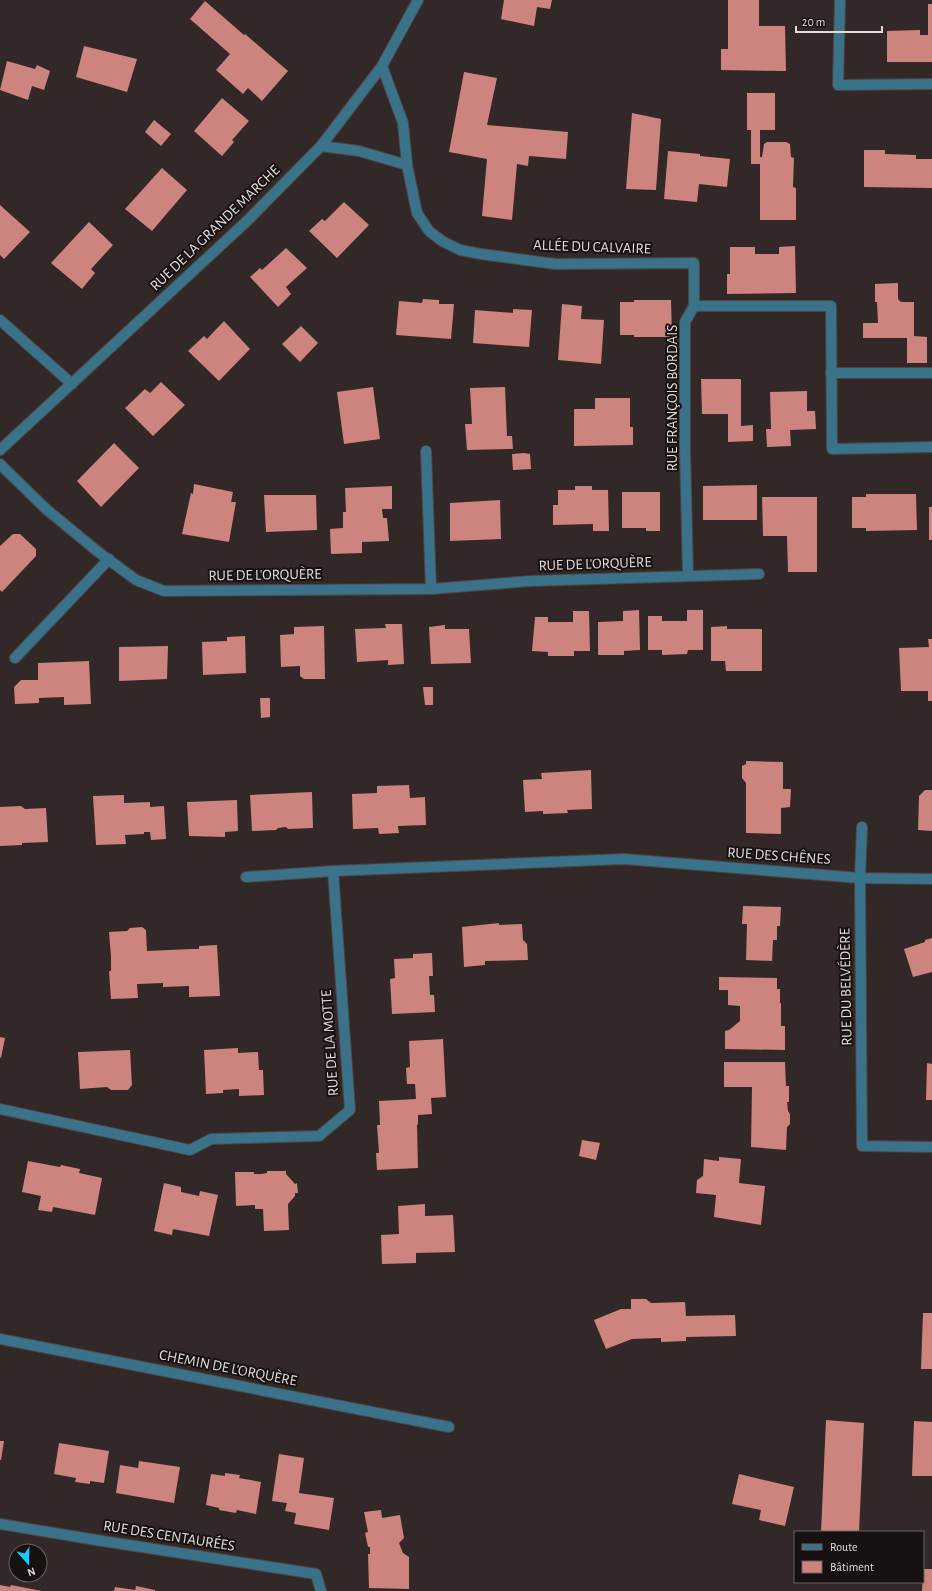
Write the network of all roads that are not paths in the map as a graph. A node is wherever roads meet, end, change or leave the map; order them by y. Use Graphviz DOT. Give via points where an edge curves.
graph roads {
  1 [pos="418,0"];
  2 [pos="840,0"];
  3 [pos="382,66"];
  4 [pos="932,84"];
  5 [pos="320,146"];
  6 [pos="407,165"];
  7 [pos="694,306"];
  8 [pos="0,320"];
  9 [pos="831,372"];
  10 [pos="932,373"];
  11 [pos="72,384"];
  12 [pos="932,447"];
  13 [pos="0,450"];
  14 [pos="426,451"];
  15 [pos="0,464"];
  16 [pos="109,560"];
  17 [pos="759,574"];
  18 [pos="688,576"];
  19 [pos="431,589"];
  20 [pos="15,658"];
  21 [pos="862,827"];
  22 [pos="333,871"];
  23 [pos="246,877"];
  24 [pos="860,878"];
  25 [pos="932,879"];
  26 [pos="0,1109"];
  27 [pos="932,1147"];
  28 [pos="0,1339"];
  29 [pos="450,1427"];
  30 [pos="0,1524"];
  31 [pos="321,1591"];
  1 -- 3 [label="street, RUE DE LA GRANDE MARCHE"];
  2 -- 4 [label="street" via="838,85"];
  3 -- 5 [label="street, RUE DE LA GRANDE MARCHE"];
  3 -- 6 [label="street, ALLÉE DU CALVAIRE" via="403,123"];
  5 -- 6 [label="street" via="359,151"];
  5 -- 11 [label="street, RUE DE LA GRANDE MARCHE" via="247,221"];
  6 -- 7 [label="street, ALLÉE DU CALVAIRE" via="417,213 429,231 460,250 555,264 694,263"];
  7 -- 9 [label="street" via="831,306"];
  7 -- 18 [label="street, RUE FRANÇOIS BORDAIS" via="685,322"];
  8 -- 11 [label="street"];
  9 -- 10 [label="street"];
  9 -- 12 [label="street" via="832,449"];
  11 -- 13 [label="street, RUE DE LA GRANDE MARCHE"];
  14 -- 19 [label="street"];
  15 -- 16 [label="street, RUE DE L'ORQUÈRE" via="46,510"];
  16 -- 19 [label="street, RUE DE L'ORQUÈRE" via="136,580 164,591"];
  16 -- 20 [label="street"];
  17 -- 18 [label="street, RUE DE L'ORQUÈRE"];
  18 -- 19 [label="street, RUE DE L'ORQUÈRE" via="532,581"];
  21 -- 24 [label="street, RUE DU BELVÉDÈRE"];
  22 -- 23 [label="street"];
  22 -- 24 [label="street, RUE DES CHÊNES" via="624,859"];
  22 -- 26 [label="street, RUE DE LA MOTTE" via="350,1110 319,1136 211,1139 190,1150"];
  24 -- 25 [label="street, RUE DES CHÊNES"];
  24 -- 27 [label="street, RUE DU BELVÉDÈRE" via="862,1146"];
  28 -- 29 [label="street, CHEMIN DE L'ORQUÈRE"];
  30 -- 31 [label="street, RUE DES CENTAURÉES" via="316,1574"];
}
